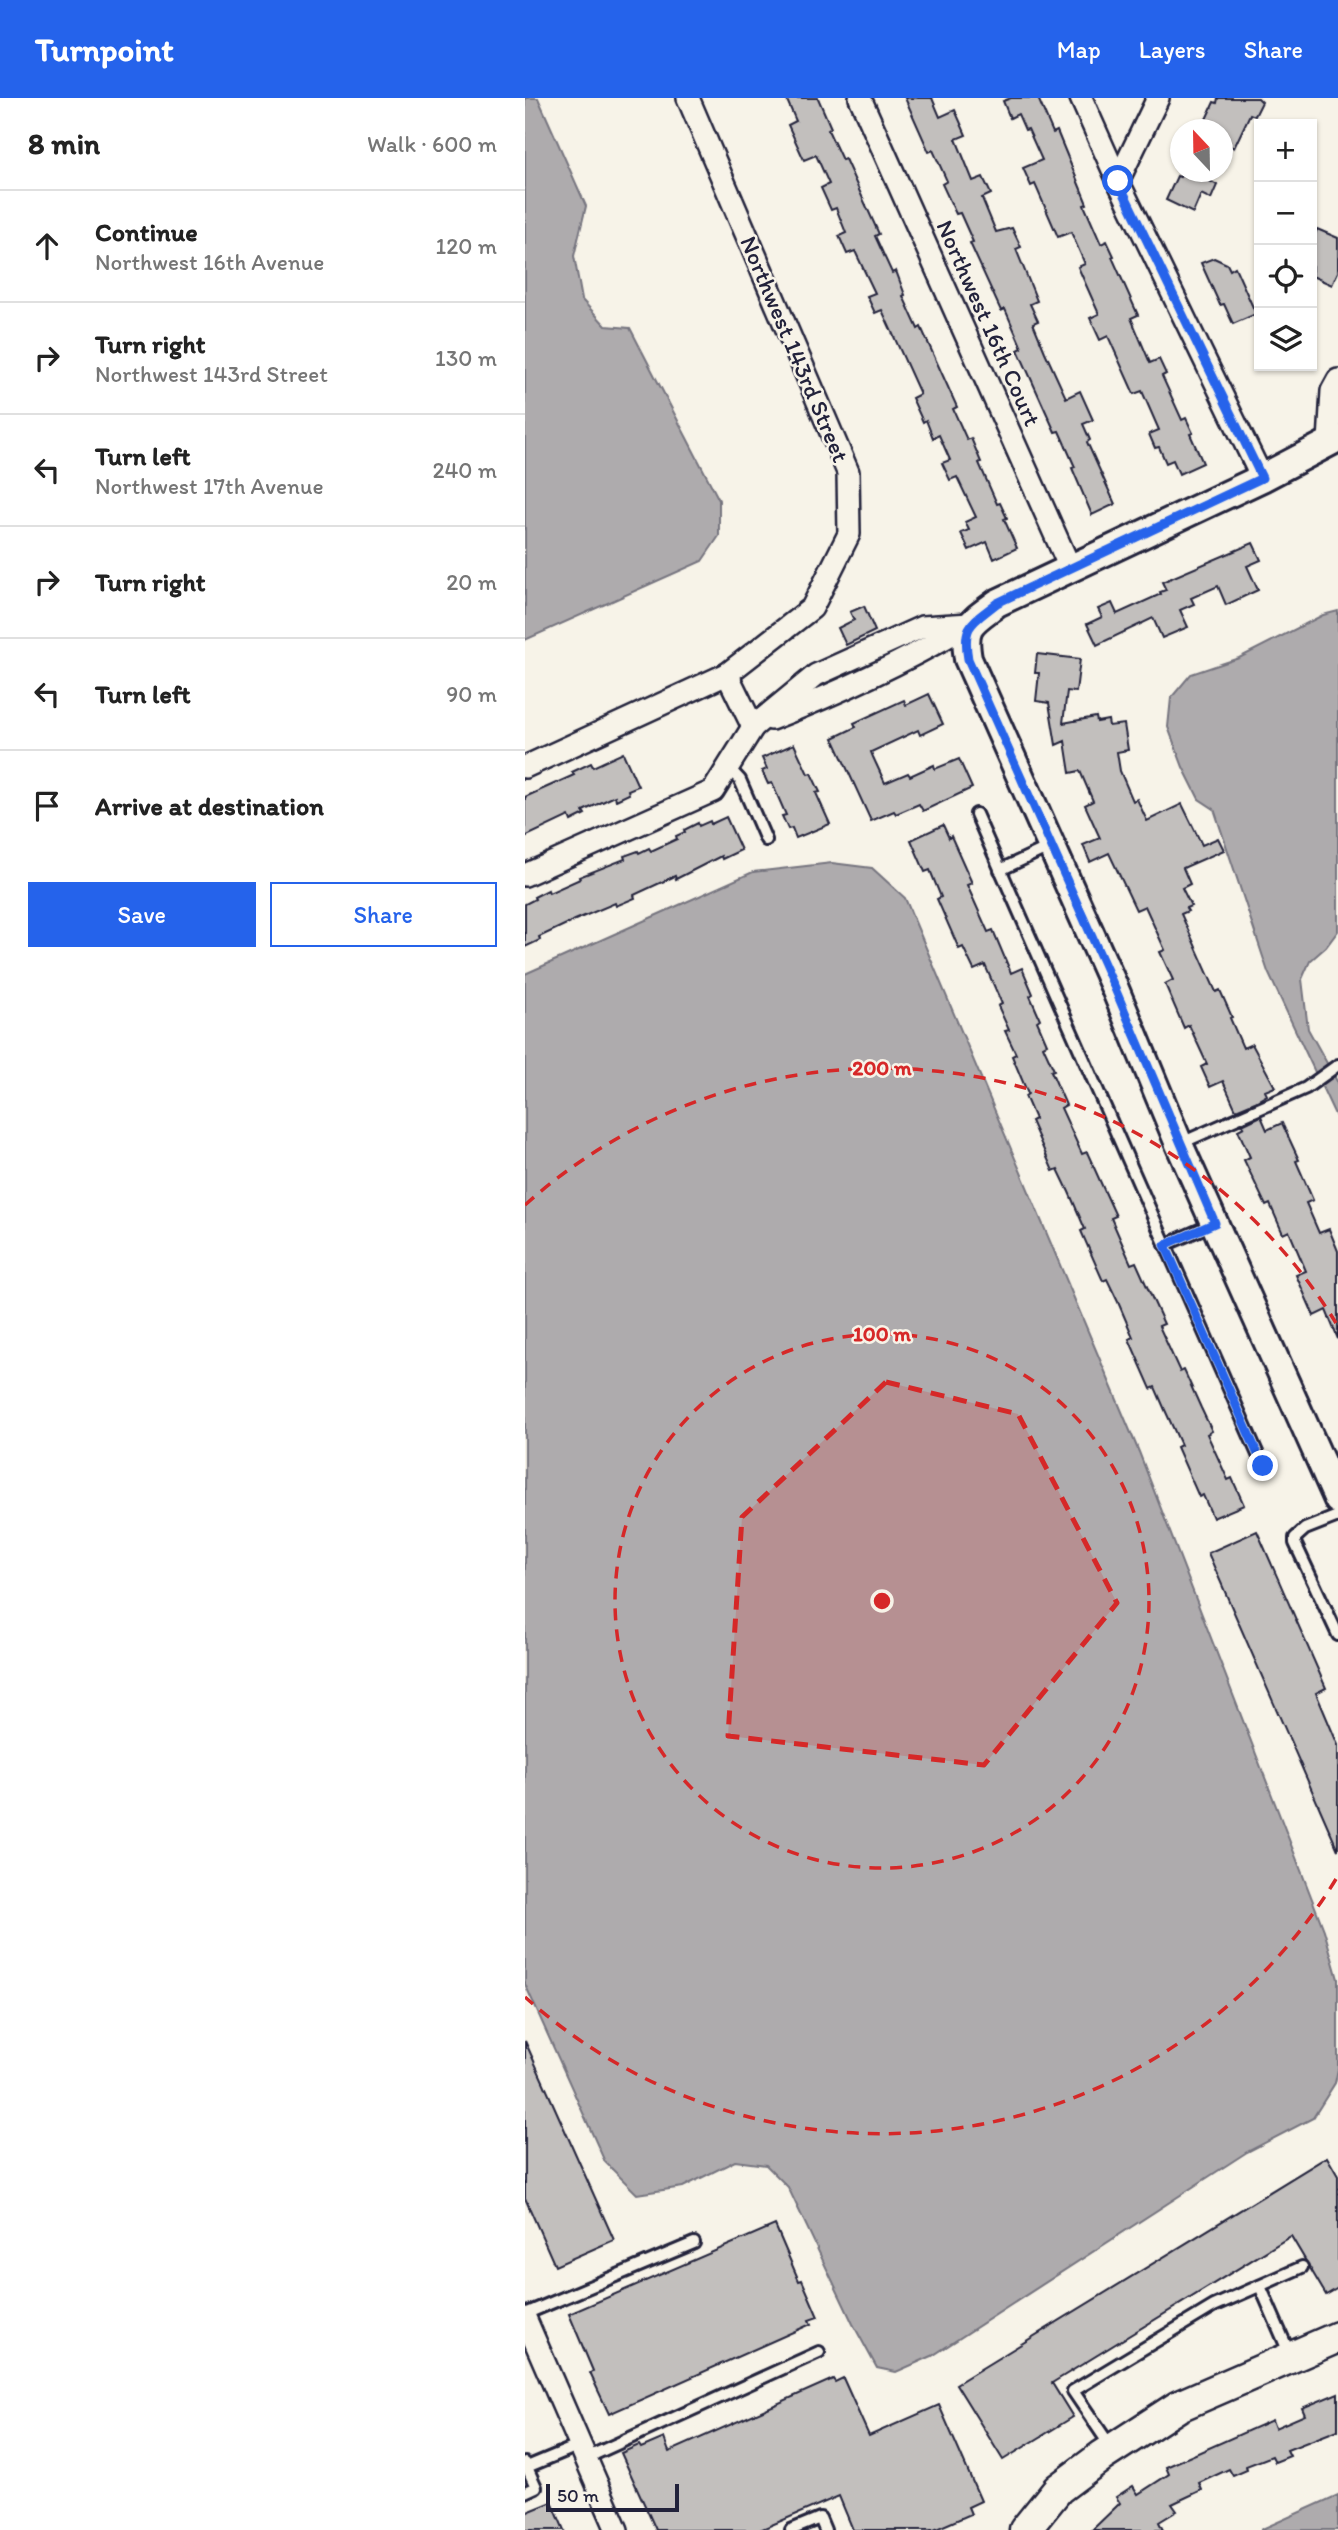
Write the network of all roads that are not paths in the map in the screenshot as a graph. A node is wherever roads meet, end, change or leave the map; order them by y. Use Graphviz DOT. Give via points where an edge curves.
graph roads {
  1 [pos="688,98"];
  2 [pos="860,98"];
  3 [pos="1081,98"];
  4 [pos="1158,98"];
  5 [pos="1118,181"];
  6 [pos="1338,380"];
  7 [pos="1333,440"];
  8 [pos="1262,478"];
  9 [pos="1071,570"];
  10 [pos="970,624"];
  11 [pos="727,674"];
  12 [pos="753,727"];
  13 [pos="727,766"];
  14 [pos="525,767"];
  15 [pos="976,814"];
  16 [pos="766,840"];
  17 [pos="1051,846"];
  18 [pos="1000,870"];
  19 [pos="525,875"];
  20 [pos="1337,1066"];
  21 [pos="1179,1144"];
  22 [pos="1215,1223"];
  23 [pos="1165,1245"];
  24 [pos="1263,1466"];
  25 [pos="1338,1500"];
  26 [pos="1338,1516"];
  27 [pos="1338,1635"];
  28 [pos="694,2243"];
  29 [pos="1302,2267"];
  30 [pos="1260,2286"];
  31 [pos="525,2316"];
  32 [pos="1338,2337"];
  33 [pos="819,2352"];
  34 [pos="1291,2357"];
  35 [pos="1112,2449"];
  36 [pos="583,2451"];
  37 [pos="526,2465"];
  38 [pos="525,2492"];
  39 [pos="617,2530"];
  40 [pos="791,2530"];
  41 [pos="825,2530"];
  42 [pos="1025,2530"];
  1 -- 11 [label="street, Northwest 143rd Street" via="848,472 849,534 812,608"];
  2 -- 9 [label="street, Northwest 16th Court"];
  3 -- 5 [label="street"];
  4 -- 5 [label="street"];
  5 -- 8 [label="street"];
  6 -- 7 [label="street" via="1332,391"];
  7 -- 8 [label="street"];
  8 -- 9 [label="street"];
  9 -- 10 [label="street" via="997,603"];
  10 -- 12 [label="street" via="822,699"];
  10 -- 17 [label="street" via="965,642 968,659"];
  11 -- 12 [label="street"];
  11 -- 14 [label="street, Northwest 143rd Street"];
  12 -- 13 [label="street"];
  13 -- 16 [label="lane" via="740,779"];
  13 -- 19 [label="street" via="713,791"];
  15 -- 18 [label="lane"];
  17 -- 18 [label="lane"];
  17 -- 21 [label="street"];
  18 -- 23 [label="lane"];
  20 -- 21 [label="lane" via="1306,1088"];
  21 -- 22 [label="street"];
  22 -- 23 [label="lane"];
  22 -- 25 [label="street"];
  23 -- 24 [label="lane"];
  26 -- 27 [label="lane" via="1295,1538"];
  28 -- 31 [label="lane"];
  29 -- 30 [label="lane"];
  30 -- 34 [label="lane"];
  30 -- 35 [label="lane" via="1214,2306 1073,2391"];
  31 -- 36 [label="street"];
  32 -- 34 [label="main road"];
  33 -- 36 [label="lane"];
  34 -- 35 [label="main road" via="1179,2406"];
  35 -- 42 [label="main road" via="1058,2489"];
  36 -- 37 [label="lane"];
  36 -- 39 [label="street"];
  37 -- 38 [label="lane" via="536,2487"];
  40 -- 41 [label="lane" via="820,2518"];
}
